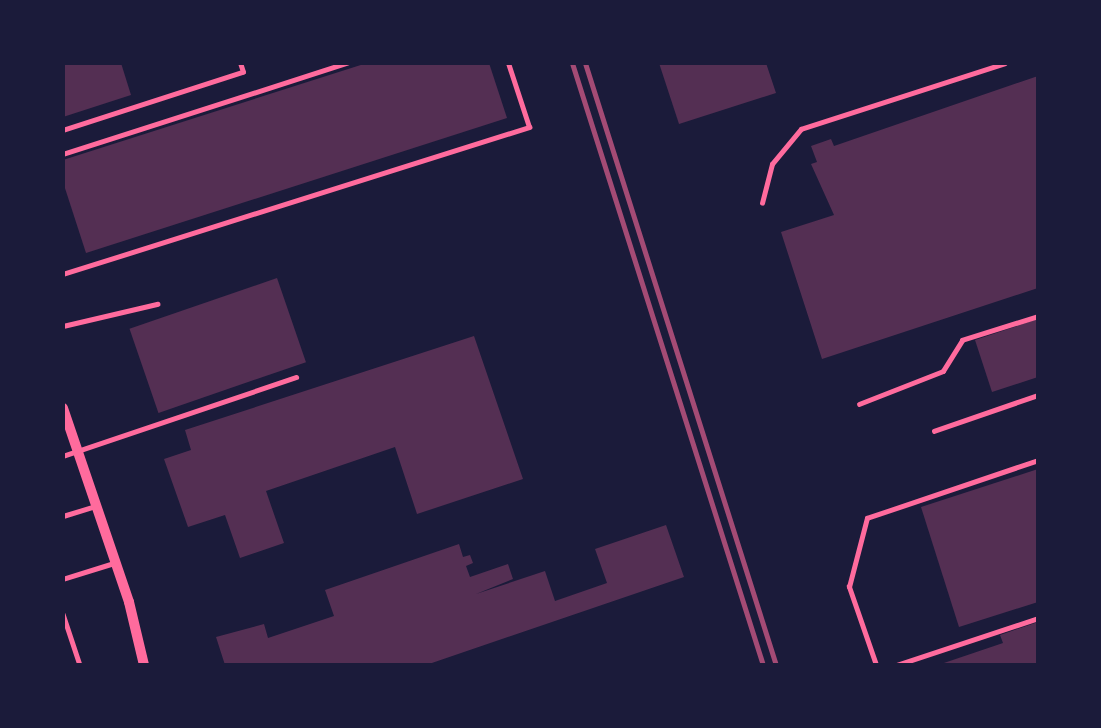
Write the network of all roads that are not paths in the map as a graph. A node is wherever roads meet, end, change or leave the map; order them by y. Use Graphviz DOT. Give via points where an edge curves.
graph roads {
  1 [pos="240,63"];
  2 [pos="347,63"];
  3 [pos="508,63"];
  4 [pos="1005,63"];
  5 [pos="63,130"];
  6 [pos="63,154"];
  7 [pos="762,203"];
  8 [pos="63,274"];
  9 [pos="157,304"];
  10 [pos="1038,316"];
  11 [pos="63,326"];
  12 [pos="296,377"];
  13 [pos="1038,395"];
  14 [pos="859,404"];
  15 [pos="63,408"];
  16 [pos="934,431"];
  17 [pos="80,452"];
  18 [pos="63,456"];
  19 [pos="1038,460"];
  20 [pos="97,506"];
  21 [pos="63,516"];
  22 [pos="114,563"];
  23 [pos="63,579"];
  24 [pos="63,614"];
  25 [pos="1038,618"];
  26 [pos="80,665"];
  27 [pos="144,665"];
  28 [pos="876,665"];
  29 [pos="897,665"];
  1 -- 5 [label="lane" via="243,72"];
  2 -- 6 [label="lane"];
  3 -- 8 [label="lane" via="528,127"];
  4 -- 7 [label="lane" via="801,129 772,164"];
  9 -- 11 [label="lane"];
  10 -- 14 [label="lane" via="962,340 943,371"];
  12 -- 17 [label="lane"];
  13 -- 16 [label="lane" via="1030,402"];
  15 -- 17 [label="street"];
  17 -- 18 [label="lane"];
  17 -- 20 [label="street"];
  19 -- 28 [label="lane" via="867,519 849,587"];
  20 -- 21 [label="lane"];
  20 -- 22 [label="street"];
  22 -- 23 [label="lane"];
  22 -- 27 [label="street"];
  24 -- 26 [label="lane"];
  25 -- 29 [label="lane"];
}
